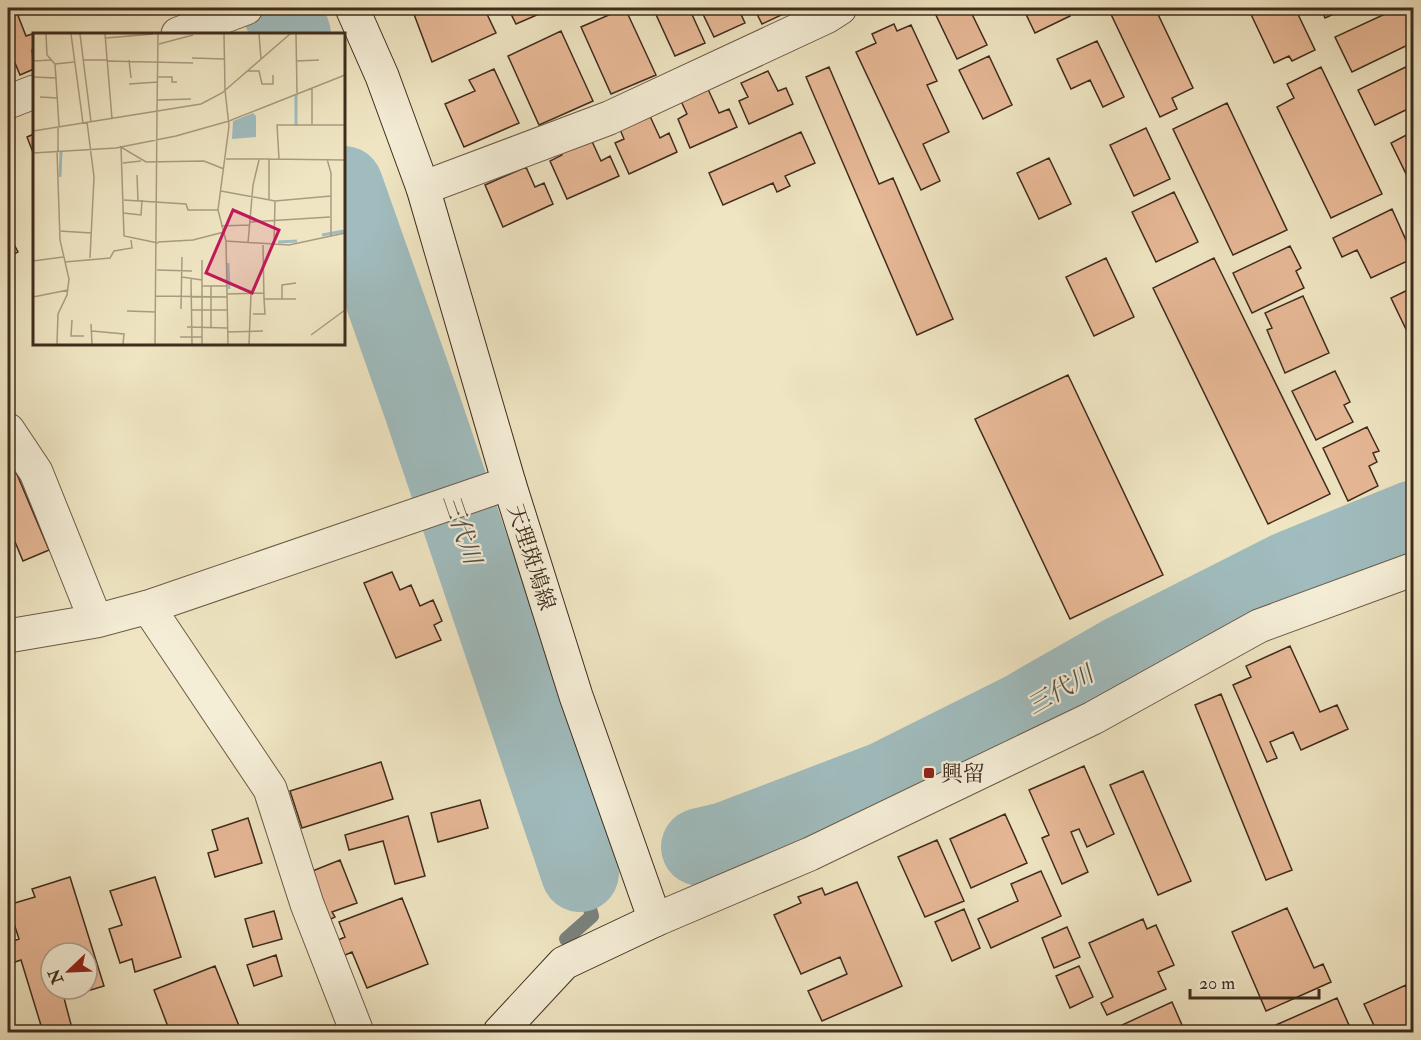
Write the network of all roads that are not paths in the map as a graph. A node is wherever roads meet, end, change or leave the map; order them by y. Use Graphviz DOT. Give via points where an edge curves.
graph roads {
  1 [pos="246,8"];
  2 [pos="352,8"];
  3 [pos="840,8"];
  4 [pos="181,33"];
  5 [pos="33,92"];
  6 [pos="8,102"];
  7 [pos="423,188"];
  8 [pos="8,430"];
  9 [pos="509,483"];
  10 [pos="1413,569"];
  11 [pos="148,607"];
  12 [pos="96,621"];
  13 [pos="8,636"];
  14 [pos="655,920"];
  15 [pos="357,1032"];
  16 [pos="500,1032"];
  1 -- 4 [label="street"];
  2 -- 7 [label="street, 天理斑鳩線"];
  3 -- 7 [label="street" via="609,118"];
  5 -- 6 [label="street"];
  7 -- 9 [label="street, 天理斑鳩線"];
  8 -- 12 [label="street" via="36,472"];
  9 -- 11 [label="street"];
  9 -- 14 [label="street, 天理斑鳩線" via="576,696"];
  10 -- 14 [label="street" via="1259,626 1093,718 810,854"];
  11 -- 12 [label="street"];
  11 -- 15 [label="street" via="270,789 307,904"];
  12 -- 13 [label="street"];
  14 -- 16 [label="street" via="564,963"];
}
